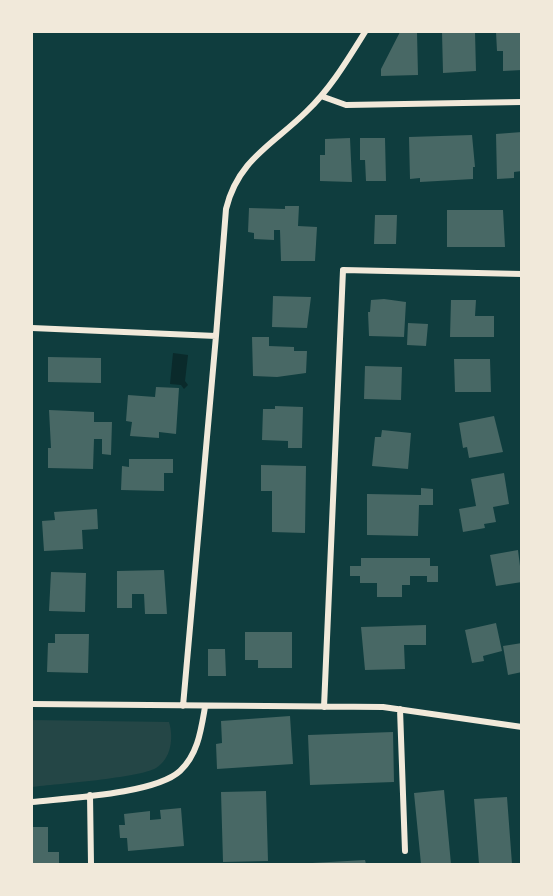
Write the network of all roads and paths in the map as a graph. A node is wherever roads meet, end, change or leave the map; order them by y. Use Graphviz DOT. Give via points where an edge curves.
graph roads {
  1 [pos="365,32"];
  2 [pos="321,96"];
  3 [pos="522,102"];
  4 [pos="522,274"];
  5 [pos="32,328"];
  6 [pos="216,336"];
  7 [pos="32,704"];
  8 [pos="183,706"];
  9 [pos="205,707"];
  10 [pos="324,707"];
  11 [pos="400,709"];
  12 [pos="522,727"];
  13 [pos="90,795"];
  14 [pos="32,802"];
  15 [pos="405,851"];
  16 [pos="91,864"];
  1 -- 2 [label="street"];
  2 -- 3 [label="street" via="346,105"];
  2 -- 6 [label="street" via="250,160 230,192"];
  4 -- 10 [label="street" via="344,270"];
  5 -- 6 [label="street"];
  6 -- 8 [label="street"];
  7 -- 8 [label="street"];
  8 -- 9 [label="street"];
  9 -- 10 [label="street"];
  9 -- 13 [label="street" via="195,748 184,766 171,777 144,787"];
  10 -- 11 [label="street"];
  11 -- 12 [label="street"];
  11 -- 15 [label="street"];
  13 -- 14 [label="street"];
  13 -- 16 [label="street"];
}
